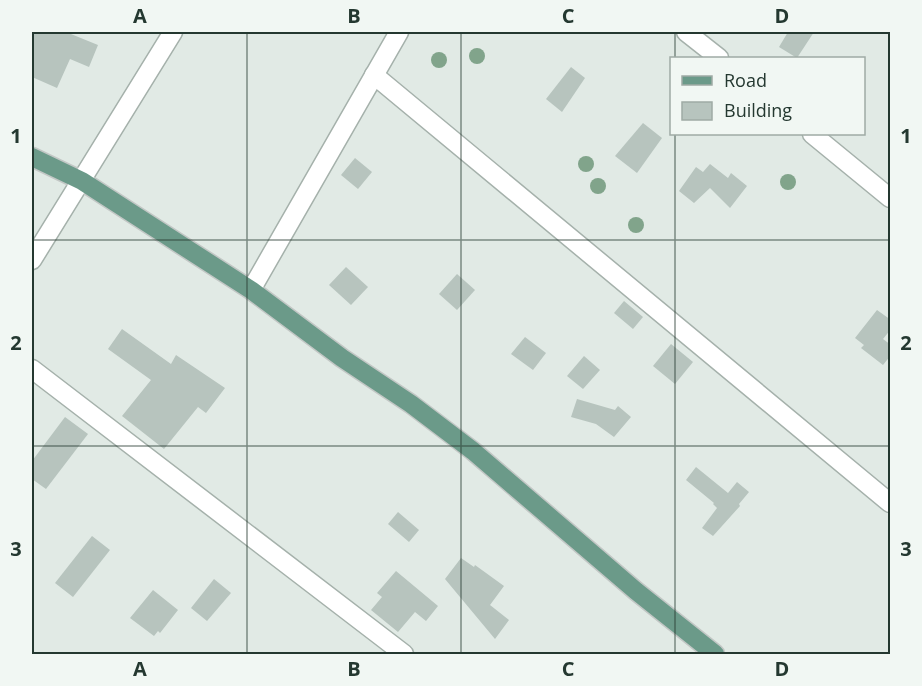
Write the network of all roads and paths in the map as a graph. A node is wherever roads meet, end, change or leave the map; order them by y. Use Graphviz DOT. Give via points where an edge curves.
graph roads {
  1 [pos="173,32"];
  2 [pos="399,32"];
  3 [pos="686,32"];
  4 [pos="719,57"];
  5 [pos="374,75"];
  6 [pos="813,135"];
  7 [pos="32,157"];
  8 [pos="82,181"];
  9 [pos="891,198"];
  10 [pos="32,260"];
  11 [pos="251,290"];
  12 [pos="32,369"];
  13 [pos="891,503"];
  14 [pos="404,654"];
  15 [pos="715,654"];
  1 -- 8 [label="street"];
  2 -- 5 [label="street"];
  3 -- 4 [label="street"];
  5 -- 11 [label="street"];
  5 -- 13 [label="street"];
  6 -- 9 [label="street"];
  7 -- 8 [label="main road"];
  8 -- 10 [label="street"];
  8 -- 11 [label="main road"];
  11 -- 15 [label="main road" via="473,451"];
  12 -- 14 [label="street"];
}
